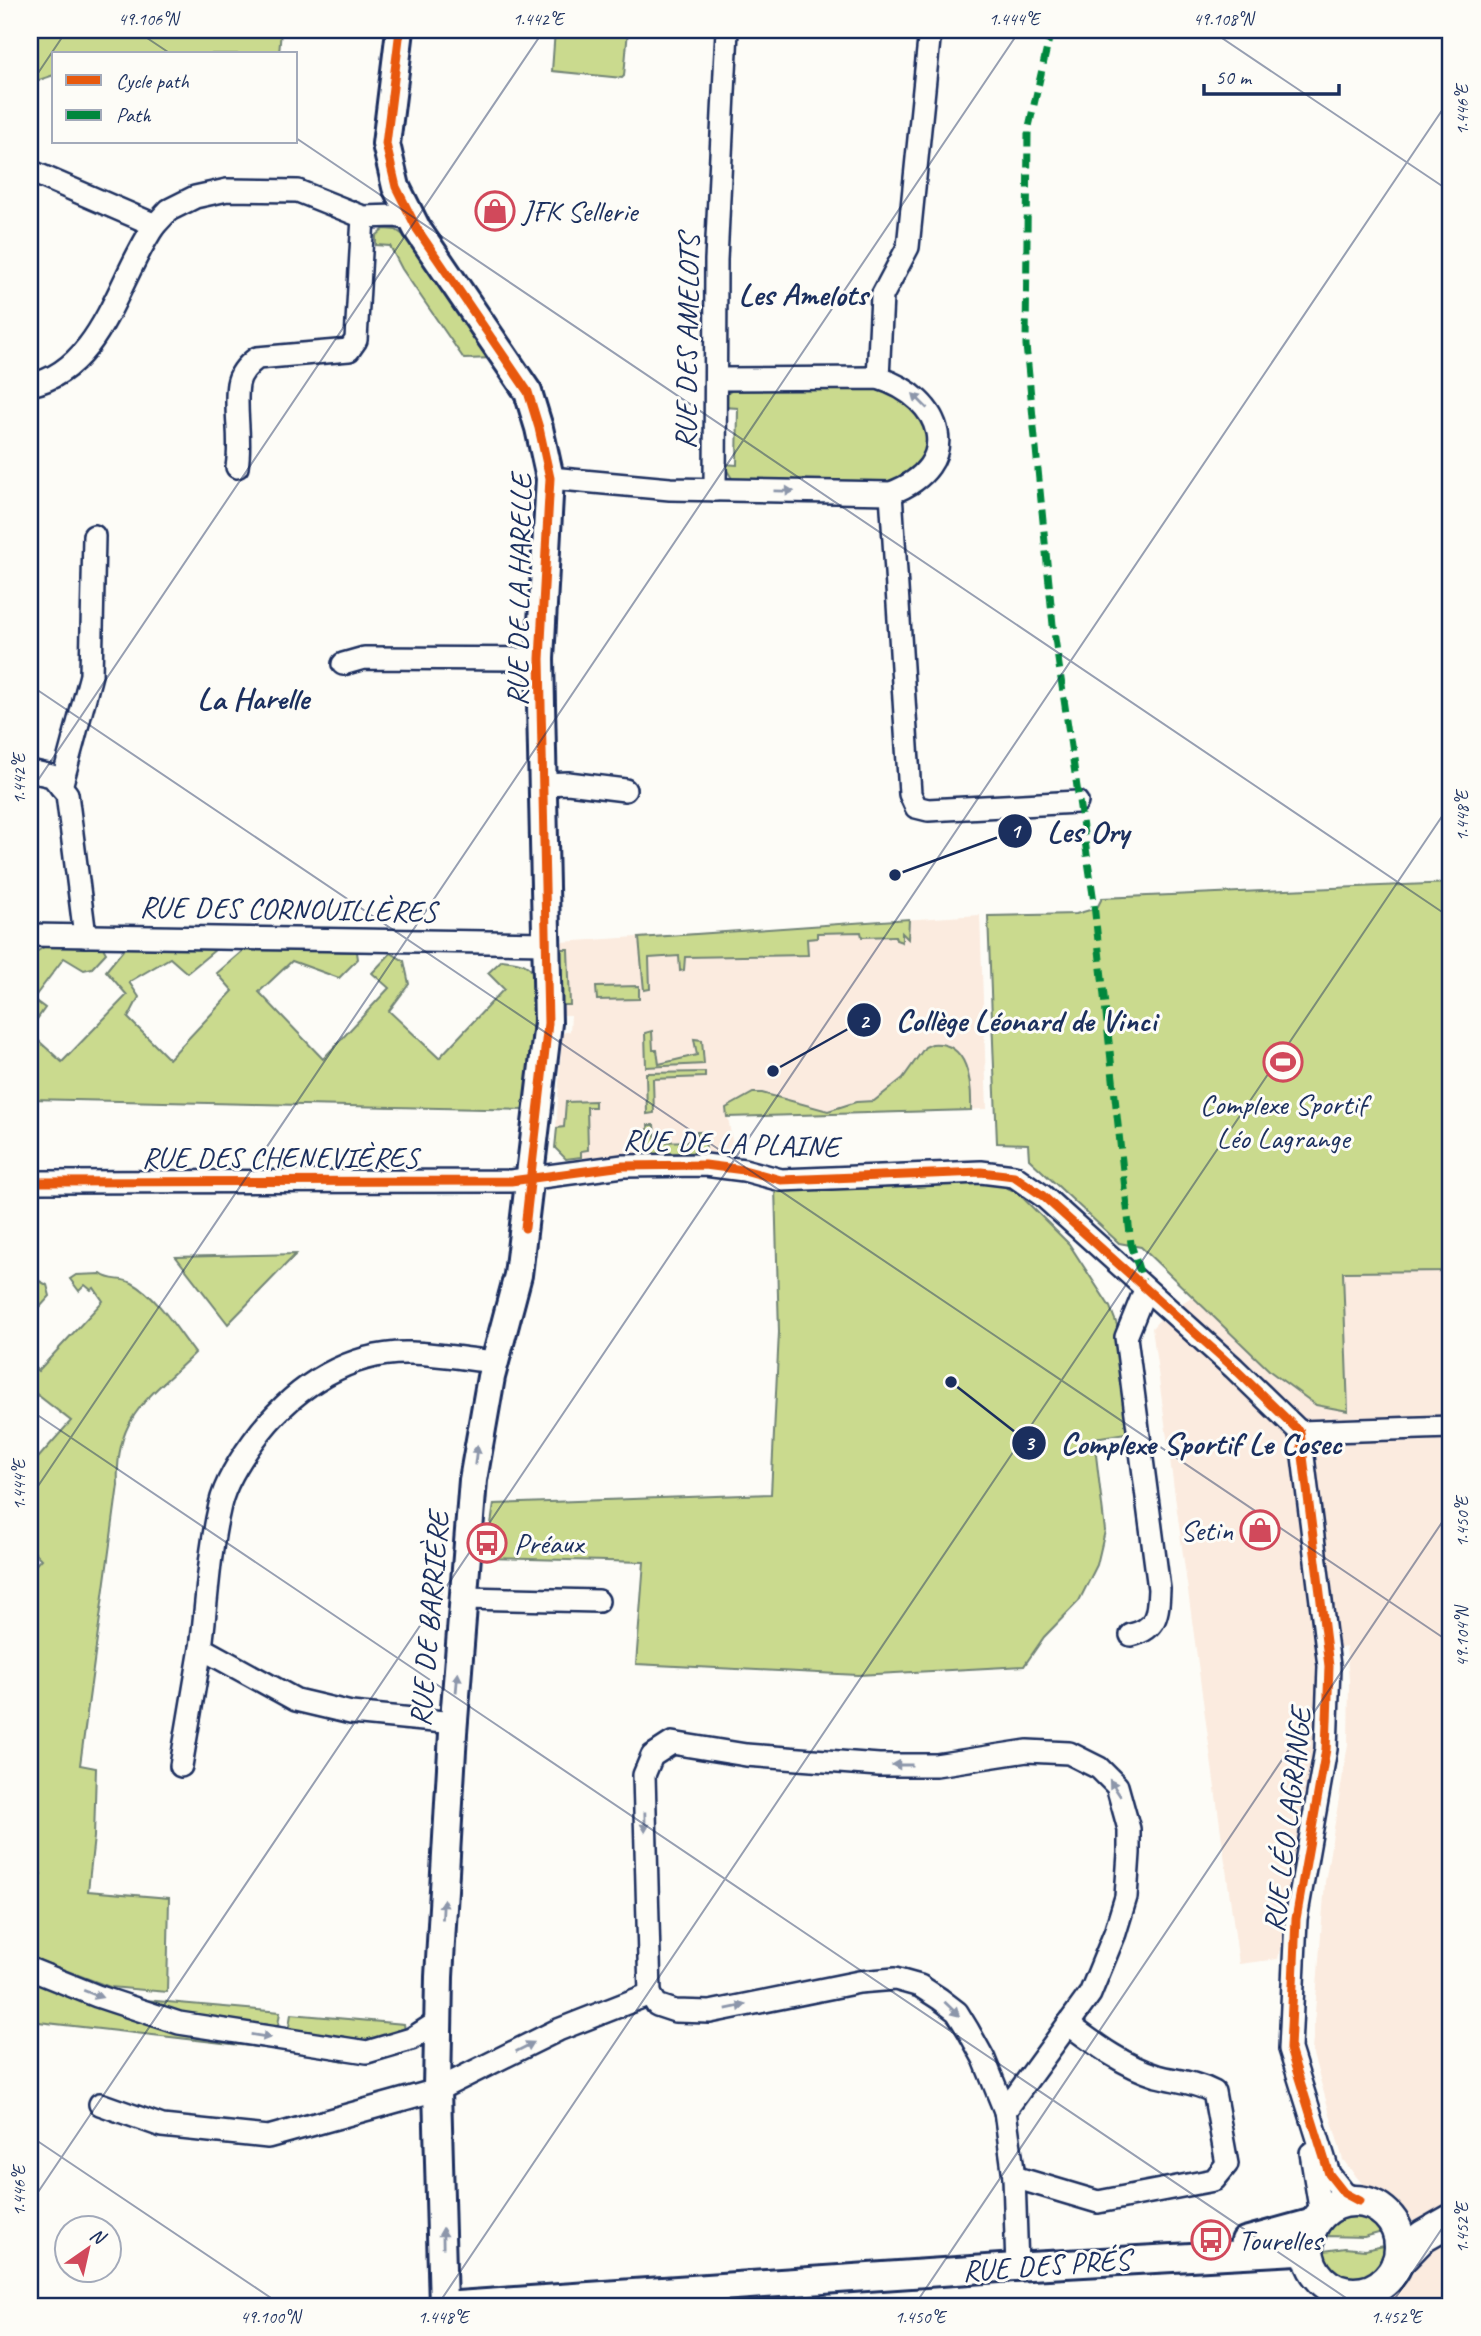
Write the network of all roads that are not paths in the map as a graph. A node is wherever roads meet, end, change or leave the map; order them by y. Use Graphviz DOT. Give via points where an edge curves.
graph roads {
  1 [pos="400,30"];
  2 [pos="727,30"];
  3 [pos="930,30"];
  4 [pos="30,171"];
  5 [pos="393,175"];
  6 [pos="368,217"];
  7 [pos="412,220"];
  8 [pos="155,225"];
  9 [pos="878,378"];
  10 [pos="717,379"];
  11 [pos="30,385"];
  12 [pos="237,467"];
  13 [pos="550,478"];
  14 [pos="715,490"];
  15 [pos="891,493"];
  16 [pos="94,536"];
  17 [pos="540,659"];
  18 [pos="343,664"];
  19 [pos="30,771"];
  20 [pos="543,784"];
  21 [pos="61,787"];
  22 [pos="625,790"];
  23 [pos="1077,802"];
  24 [pos="30,935"];
  25 [pos="85,936"];
  26 [pos="545,943"];
  27 [pos="529,1176"];
  28 [pos="30,1182"];
  29 [pos="1145,1290"];
  30 [pos="495,1362"];
  31 [pos="1451,1427"];
  32 [pos="1300,1432"];
  33 [pos="464,1598"];
  34 [pos="598,1601"];
  35 [pos="1131,1635"];
  36 [pos="201,1648"];
  37 [pos="454,1723"];
  38 [pos="181,1766"];
  39 [pos="30,1969"];
  40 [pos="650,1994"];
  41 [pos="439,2021"];
  42 [pos="1068,2024"];
  43 [pos="1296,2072"];
  44 [pos="437,2090"];
  45 [pos="100,2104"];
  46 [pos="1005,2111"];
  47 [pos="1014,2177"];
  48 [pos="1359,2201"];
  49 [pos="1451,2205"];
  50 [pos="1317,2218"];
  51 [pos="1391,2219"];
  52 [pos="1451,2220"];
  53 [pos="1308,2256"];
  54 [pos="1146,2259"];
  55 [pos="1397,2263"];
  56 [pos="1017,2267"];
  57 [pos="1357,2298"];
  58 [pos="443,2306"];
  1 -- 5 [label="street, RUE DE LA HARELLE" via="386,144"];
  2 -- 10 [label="street, RUE DES AMELOTS" via="716,260"];
  3 -- 9 [label="street" via="908,247 882,296"];
  4 -- 8 [label="street"];
  5 -- 6 [label="street" via="385,198"];
  5 -- 7 [label="street, RUE DE LA HARELLE"];
  6 -- 7 [label="street"];
  6 -- 8 [label="street" via="298,191 227,190 195,197 169,210"];
  6 -- 12 [label="street" via="356,340 349,350 257,358 246,367 238,383 241,444"];
  7 -- 13 [label="street, RUE DE LA HARELLE" via="527,392"];
  8 -- 11 [label="street" via="86,348 63,369"];
  9 -- 10 [label="street"];
  15 -- 9 [label="street, one-way" via="908,487 925,472 936,453 937,436 932,413 918,397 901,385"];
  10 -- 14 [label="street, RUE DES AMELOTS"];
  13 -- 14 [label="street, RUE DES AMELOTS"];
  13 -- 17 [label="street, RUE DE LA HARELLE"];
  14 -- 15 [label="street, one-way"];
  15 -- 23 [label="street" via="910,794 916,807"];
  16 -- 21 [label="street" via="91,675"];
  17 -- 18 [label="street" via="364,657"];
  17 -- 20 [label="street, RUE DE LA HARELLE"];
  19 -- 21 [label="street" via="52,776"];
  20 -- 22 [label="street"];
  20 -- 26 [label="street, RUE DE LA HARELLE"];
  21 -- 25 [label="street" via="66,794"];
  24 -- 25 [label="street, RUE DES CORNOUILLÈRES"];
  25 -- 26 [label="street, RUE DES CORNOUILLÈRES"];
  26 -- 27 [label="street, RUE DE BARRIÈRE" via="548,1023"];
  27 -- 28 [label="street, RUE DES CHENEVIÈRES" via="512,1181"];
  27 -- 29 [label="street, RUE DE LA PLAINE" via="664,1166 744,1170 780,1180 981,1172 1014,1177 1043,1196"];
  27 -- 30 [label="street, RUE DE BARRIÈRE" via="518,1275"];
  29 -- 32 [label="street"];
  29 -- 35 [label="street" via="1126,1337 1159,1589 1157,1618 1146,1631"];
  33 -- 30 [label="street, RUE DE BARRIÈRE, one-way" via="477,1447"];
  30 -- 36 [label="street" via="408,1353 348,1362 310,1383 276,1413 250,1445 220,1505"];
  31 -- 32 [label="street"];
  32 -- 43 [label="street, RUE LÉO LAGRANGE" via="1329,1666 1326,1749 1296,1919 1290,2049"];
  33 -- 34 [label="street"];
  37 -- 33 [label="street, RUE DE BARRIÈRE, one-way"];
  36 -- 37 [label="street" via="296,1700 351,1713"];
  36 -- 38 [label="street"];
  41 -- 37 [label="street, RUE DE BARRIÈRE, one-way"];
  39 -- 41 [label="street, one-way" via="179,2023 367,2052 411,2039"];
  42 -- 40 [label="street, one-way" via="1102,1971 1126,1897 1129,1853 1129,1829 1117,1786 1099,1768 1069,1753 1027,1751 936,1765 879,1765 746,1755 672,1743 652,1756 644,1775"];
  44 -- 40 [label="street, one-way" via="558,2030"];
  40 -- 46 [label="street, one-way" via="657,2005 675,2011 710,2012 859,1982 895,1979 920,1986 957,2012 984,2059"];
  41 -- 44 [label="street, RUE DE BARRIÈRE"];
  42 -- 46 [label="street"];
  42 -- 47 [label="street" via="1113,2055 1155,2075 1214,2092 1227,2164 1214,2180 1098,2202"];
  43 -- 48 [label="street, RUE LÉO LAGRANGE" via="1329,2174 1344,2193"];
  43 -- 50 [label="street, RUE LÉO LAGRANGE"];
  44 -- 45 [label="street" via="268,2137 162,2126"];
  58 -- 44 [label="street, RUE DE BARRIÈRE, one-way"];
  46 -- 47 [label="street"];
  47 -- 56 [label="street"];
  48 -- 50 [label="main road" via="1341,2202"];
  48 -- 51 [label="main road" via="1377,2207"];
  49 -- 51 [label="main road" via="1403,2223"];
  50 -- 53 [label="main road"];
  50 -- 54 [label="street, RUE DES PRÉS" via="1278,2234"];
  51 -- 55 [label="main road" via="1399,2237"];
  52 -- 55 [label="main road" via="1423,2236"];
  53 -- 54 [label="street, RUE DES PRÉS" via="1297,2251"];
  53 -- 57 [label="main road" via="1319,2278"];
  54 -- 56 [label="street, RUE DES PRÉS"];
  55 -- 57 [label="main road" via="1386,2280"];
  56 -- 58 [label="street, RUE DES PRÉS"];
}
